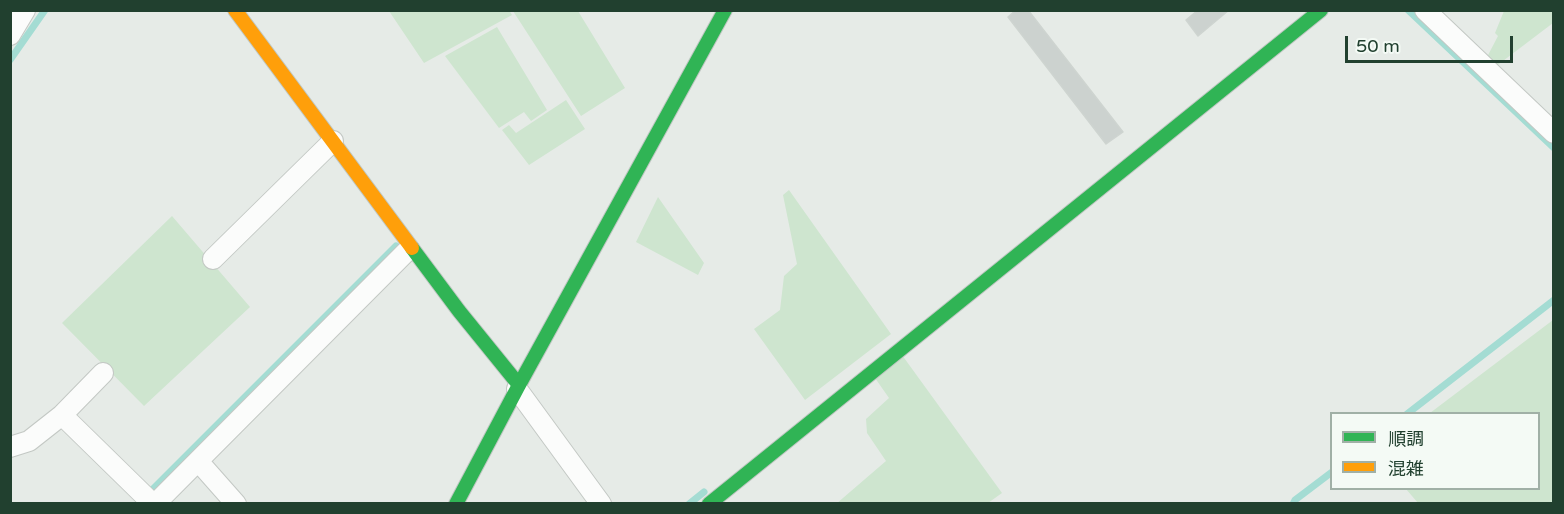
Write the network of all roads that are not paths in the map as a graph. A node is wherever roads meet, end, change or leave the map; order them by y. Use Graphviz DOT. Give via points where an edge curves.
graph roads {
  1 [pos="25,10"];
  2 [pos="235,10"];
  3 [pos="725,10"];
  4 [pos="1321,10"];
  5 [pos="1425,10"];
  6 [pos="10,35"];
  7 [pos="1554,133"];
  8 [pos="333,141"];
  9 [pos="407,252"];
  10 [pos="213,259"];
  11 [pos="104,373"];
  12 [pos="518,387"];
  13 [pos="62,415"];
  14 [pos="10,447"];
  15 [pos="198,461"];
  16 [pos="150,500"];
  17 [pos="236,504"];
  18 [pos="456,504"];
  19 [pos="601,504"];
  20 [pos="709,504"];
  1 -- 6 [label="street"];
  2 -- 8 [label="street"];
  3 -- 12 [label="street"];
  4 -- 20 [label="street"];
  5 -- 7 [label="street"];
  8 -- 9 [label="street"];
  8 -- 10 [label="street"];
  9 -- 12 [label="street"];
  9 -- 15 [label="street"];
  11 -- 13 [label="street"];
  12 -- 18 [label="street"];
  12 -- 19 [label="street"];
  13 -- 14 [label="street" via="29,441"];
  13 -- 16 [label="street"];
  15 -- 16 [label="street"];
  15 -- 17 [label="street"];
}
